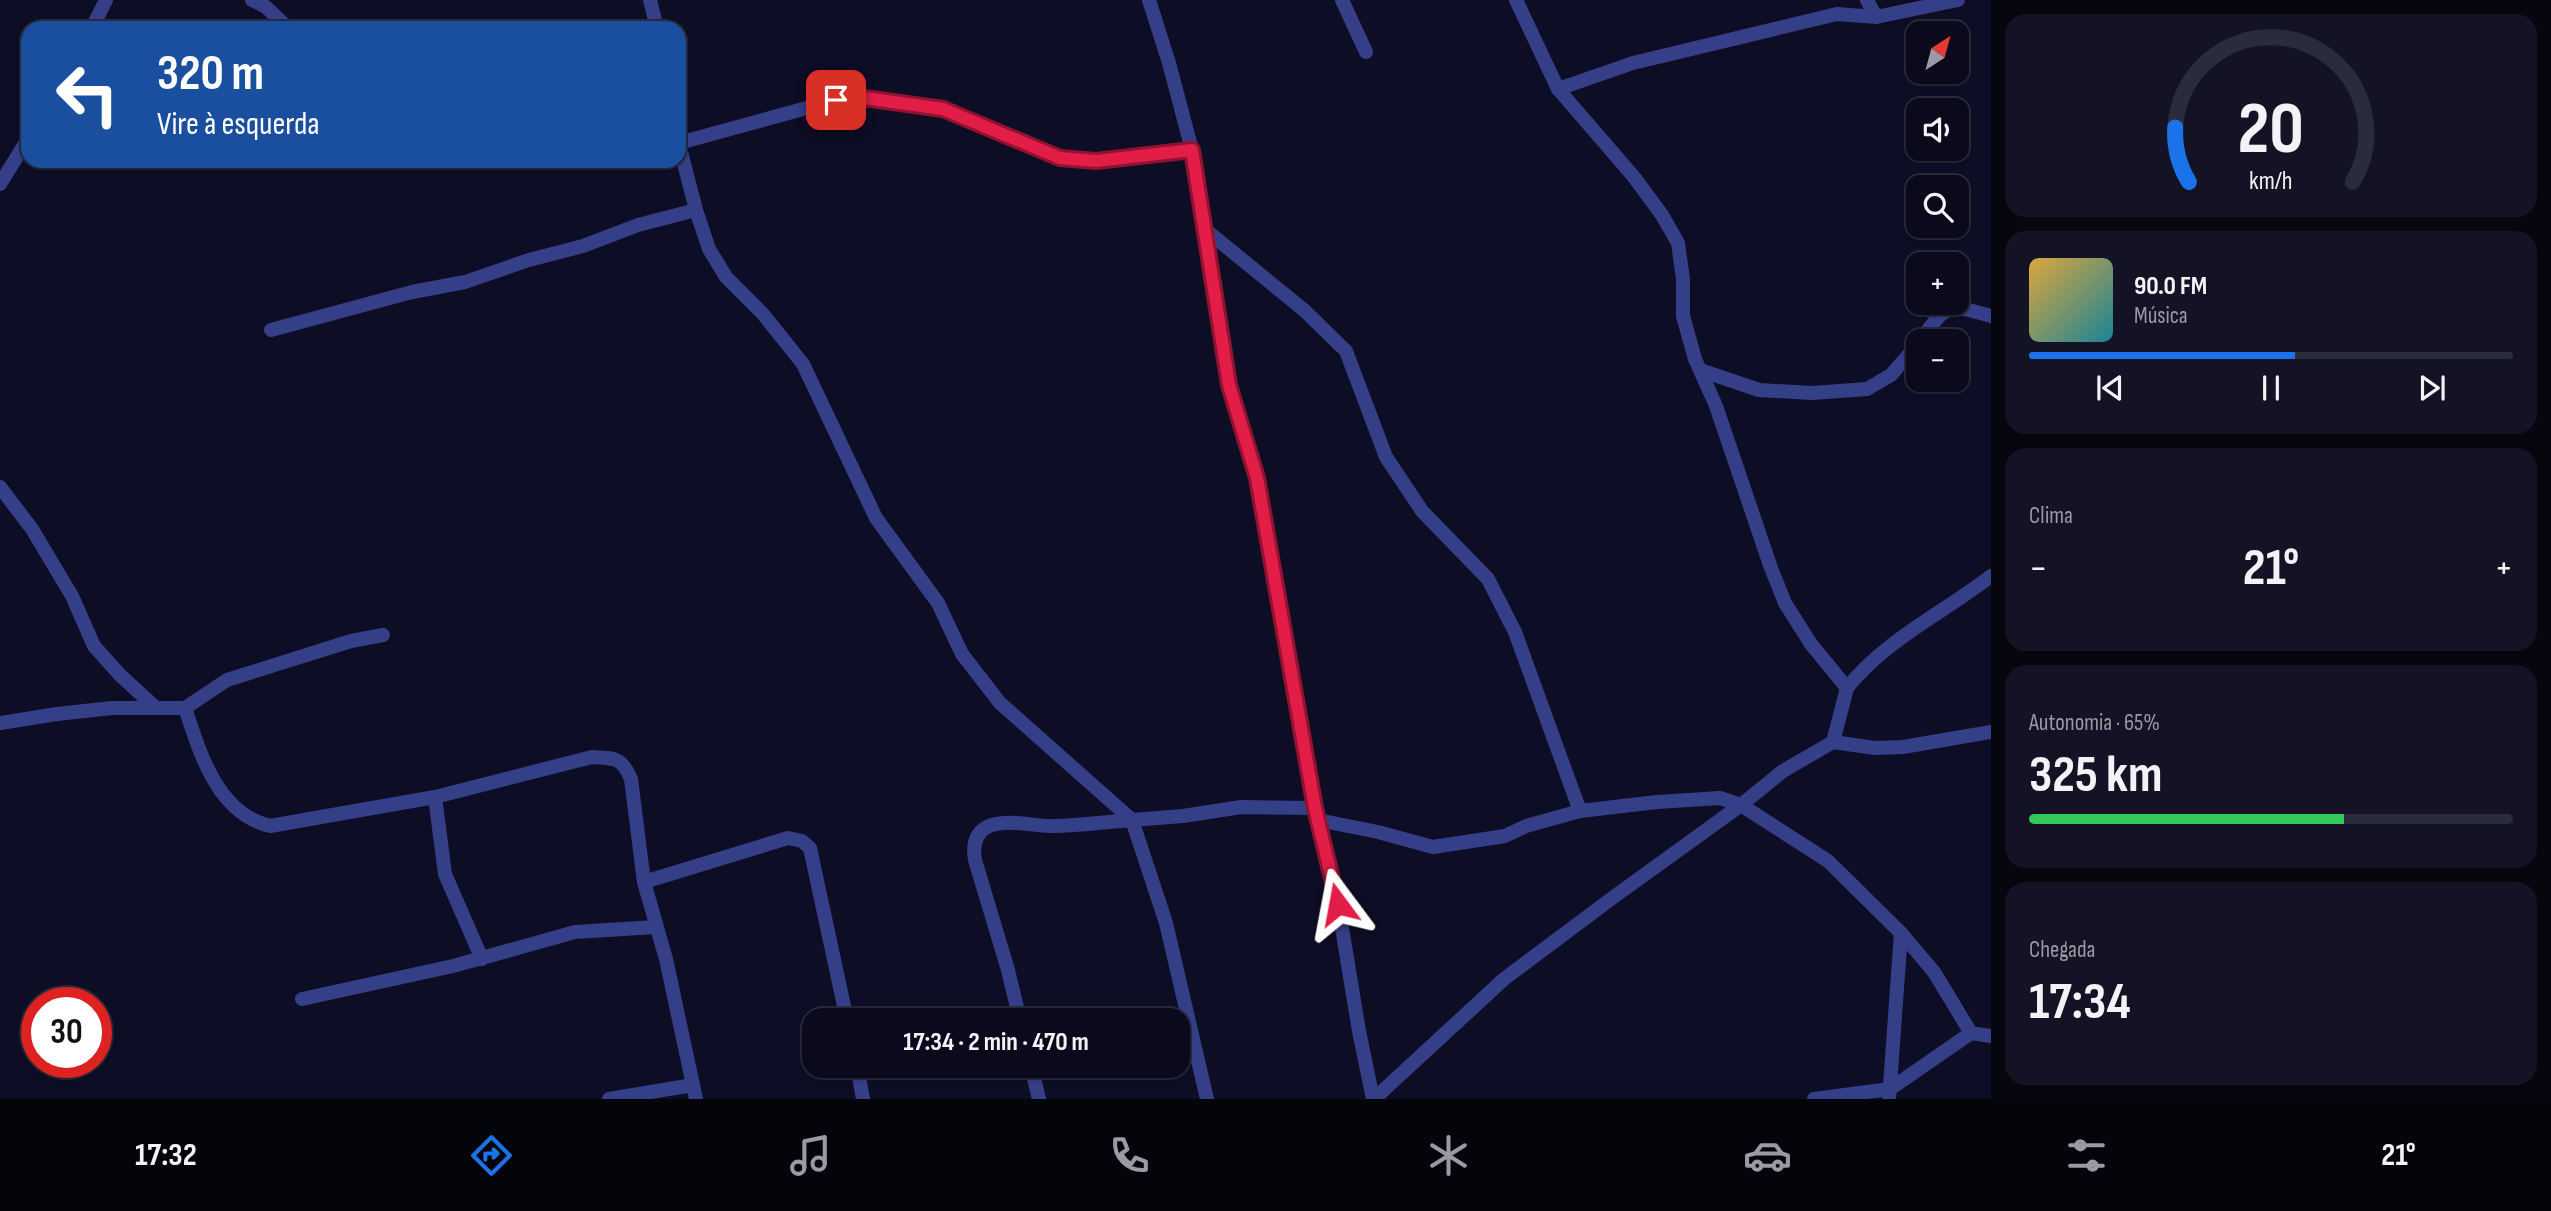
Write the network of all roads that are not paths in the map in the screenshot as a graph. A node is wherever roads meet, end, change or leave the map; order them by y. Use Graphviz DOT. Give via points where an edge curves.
graph roads {
  1 [pos="106,0"];
  2 [pos="252,0"];
  3 [pos="650,0"];
  4 [pos="1149,0"];
  5 [pos="1342,0"];
  6 [pos="1516,0"];
  7 [pos="1867,0"];
  8 [pos="1958,0"];
  9 [pos="1876,17"];
  10 [pos="96,21"];
  11 [pos="280,21"];
  12 [pos="655,21"];
  13 [pos="1366,52"];
  14 [pos="1558,89"];
  15 [pos="686,142"];
  16 [pos="21,150"];
  17 [pos="1192,150"];
  18 [pos="685,168"];
  19 [pos="0,184"];
  20 [pos="696,210"];
  21 [pos="1206,231"];
  22 [pos="1991,316"];
  23 [pos="1929,329"];
  24 [pos="271,330"];
  25 [pos="1906,358"];
  26 [pos="1700,370"];
  27 [pos="0,487"];
  28 [pos="1991,576"];
  29 [pos="383,635"];
  30 [pos="1847,688"];
  31 [pos="156,708"];
  32 [pos="185,708"];
  33 [pos="0,723"];
  34 [pos="1991,732"];
  35 [pos="1833,742"];
  36 [pos="435,797"];
  37 [pos="1741,805"];
  38 [pos="1580,811"];
  39 [pos="1317,814"];
  40 [pos="1132,820"];
  41 [pos="644,882"];
  42 [pos="656,927"];
  43 [pos="1901,933"];
  44 [pos="482,959"];
  45 [pos="302,999"];
  46 [pos="844,1008"];
  47 [pos="1017,1008"];
  48 [pos="1971,1033"];
  49 [pos="1991,1036"];
  50 [pos="859,1078"];
  51 [pos="1034,1078"];
  52 [pos="695,1092"];
  53 [pos="1890,1094"];
  54 [pos="609,1099"];
  55 [pos="863,1099"];
  56 [pos="1039,1099"];
  57 [pos="1207,1099"];
  58 [pos="1374,1099"];
  59 [pos="1814,1099"];
  1 -- 10 [label="street"];
  2 -- 11 [label="street"];
  3 -- 12 [label="street"];
  4 -- 17 [label="street"];
  5 -- 13 [label="street"];
  6 -- 14 [label="street"];
  7 -- 9 [label="street"];
  8 -- 9 [label="street"];
  9 -- 14 [label="street" via="1838,14 1633,63"];
  14 -- 26 [label="street" via="1634,177 1678,243 1683,316"];
  15 -- 17 [label="street" via="857,97 943,109 1060,158 1096,161"];
  16 -- 19 [label="street"];
  17 -- 21 [label="street"];
  18 -- 20 [label="street"];
  20 -- 24 [label="street" via="465,282"];
  20 -- 40 [label="street" via="709,249 726,277 764,314 803,364 876,519 938,603 962,654 1000,703"];
  21 -- 38 [label="street" via="1305,311 1346,351 1387,457 1422,511 1488,579 1515,632"];
  21 -- 39 [label="street" via="1229,385 1257,478"];
  22 -- 23 [label="street" via="1949,308"];
  25 -- 26 [label="street" via="1891,375 1867,390 1759,390"];
  26 -- 30 [label="street" via="1785,603"];
  27 -- 31 [label="street" via="32,529 72,596 94,646"];
  28 -- 30 [label="street" via="1888,647"];
  29 -- 32 [label="street" via="227,680"];
  30 -- 35 [label="street"];
  31 -- 32 [label="street"];
  31 -- 33 [label="street" via="57,713"];
  32 -- 36 [label="street" via="200,755 224,795 236,810 257,823 271,826"];
  34 -- 35 [label="street" via="1903,747"];
  35 -- 37 [label="street" via="1783,771"];
  36 -- 41 [label="street" via="592,757 620,761 631,779"];
  36 -- 44 [label="street" via="445,874"];
  37 -- 38 [label="street" via="1720,798"];
  37 -- 43 [label="street" via="1828,861"];
  37 -- 58 [label="street" via="1504,979"];
  38 -- 39 [label="street" via="1526,825 1505,836 1433,847"];
  39 -- 40 [label="street" via="1241,807"];
  39 -- 58 [label="street"];
  40 -- 47 [label="street" via="1052,826 1006,823 986,827 977,837 975,860"];
  40 -- 57 [label="street" via="1166,923"];
  41 -- 42 [label="street"];
  41 -- 46 [label="street" via="788,838 802,841 810,848"];
  42 -- 44 [label="street" via="575,932"];
  42 -- 52 [label="street"];
  43 -- 48 [label="street" via="1934,972"];
  43 -- 53 [label="street"];
  44 -- 45 [label="street"];
  48 -- 49 [label="street"];
  48 -- 53 [label="street"];
  50 -- 55 [label="street"];
  51 -- 56 [label="street"];
  52 -- 54 [label="street"];
  53 -- 59 [label="street"];
}
